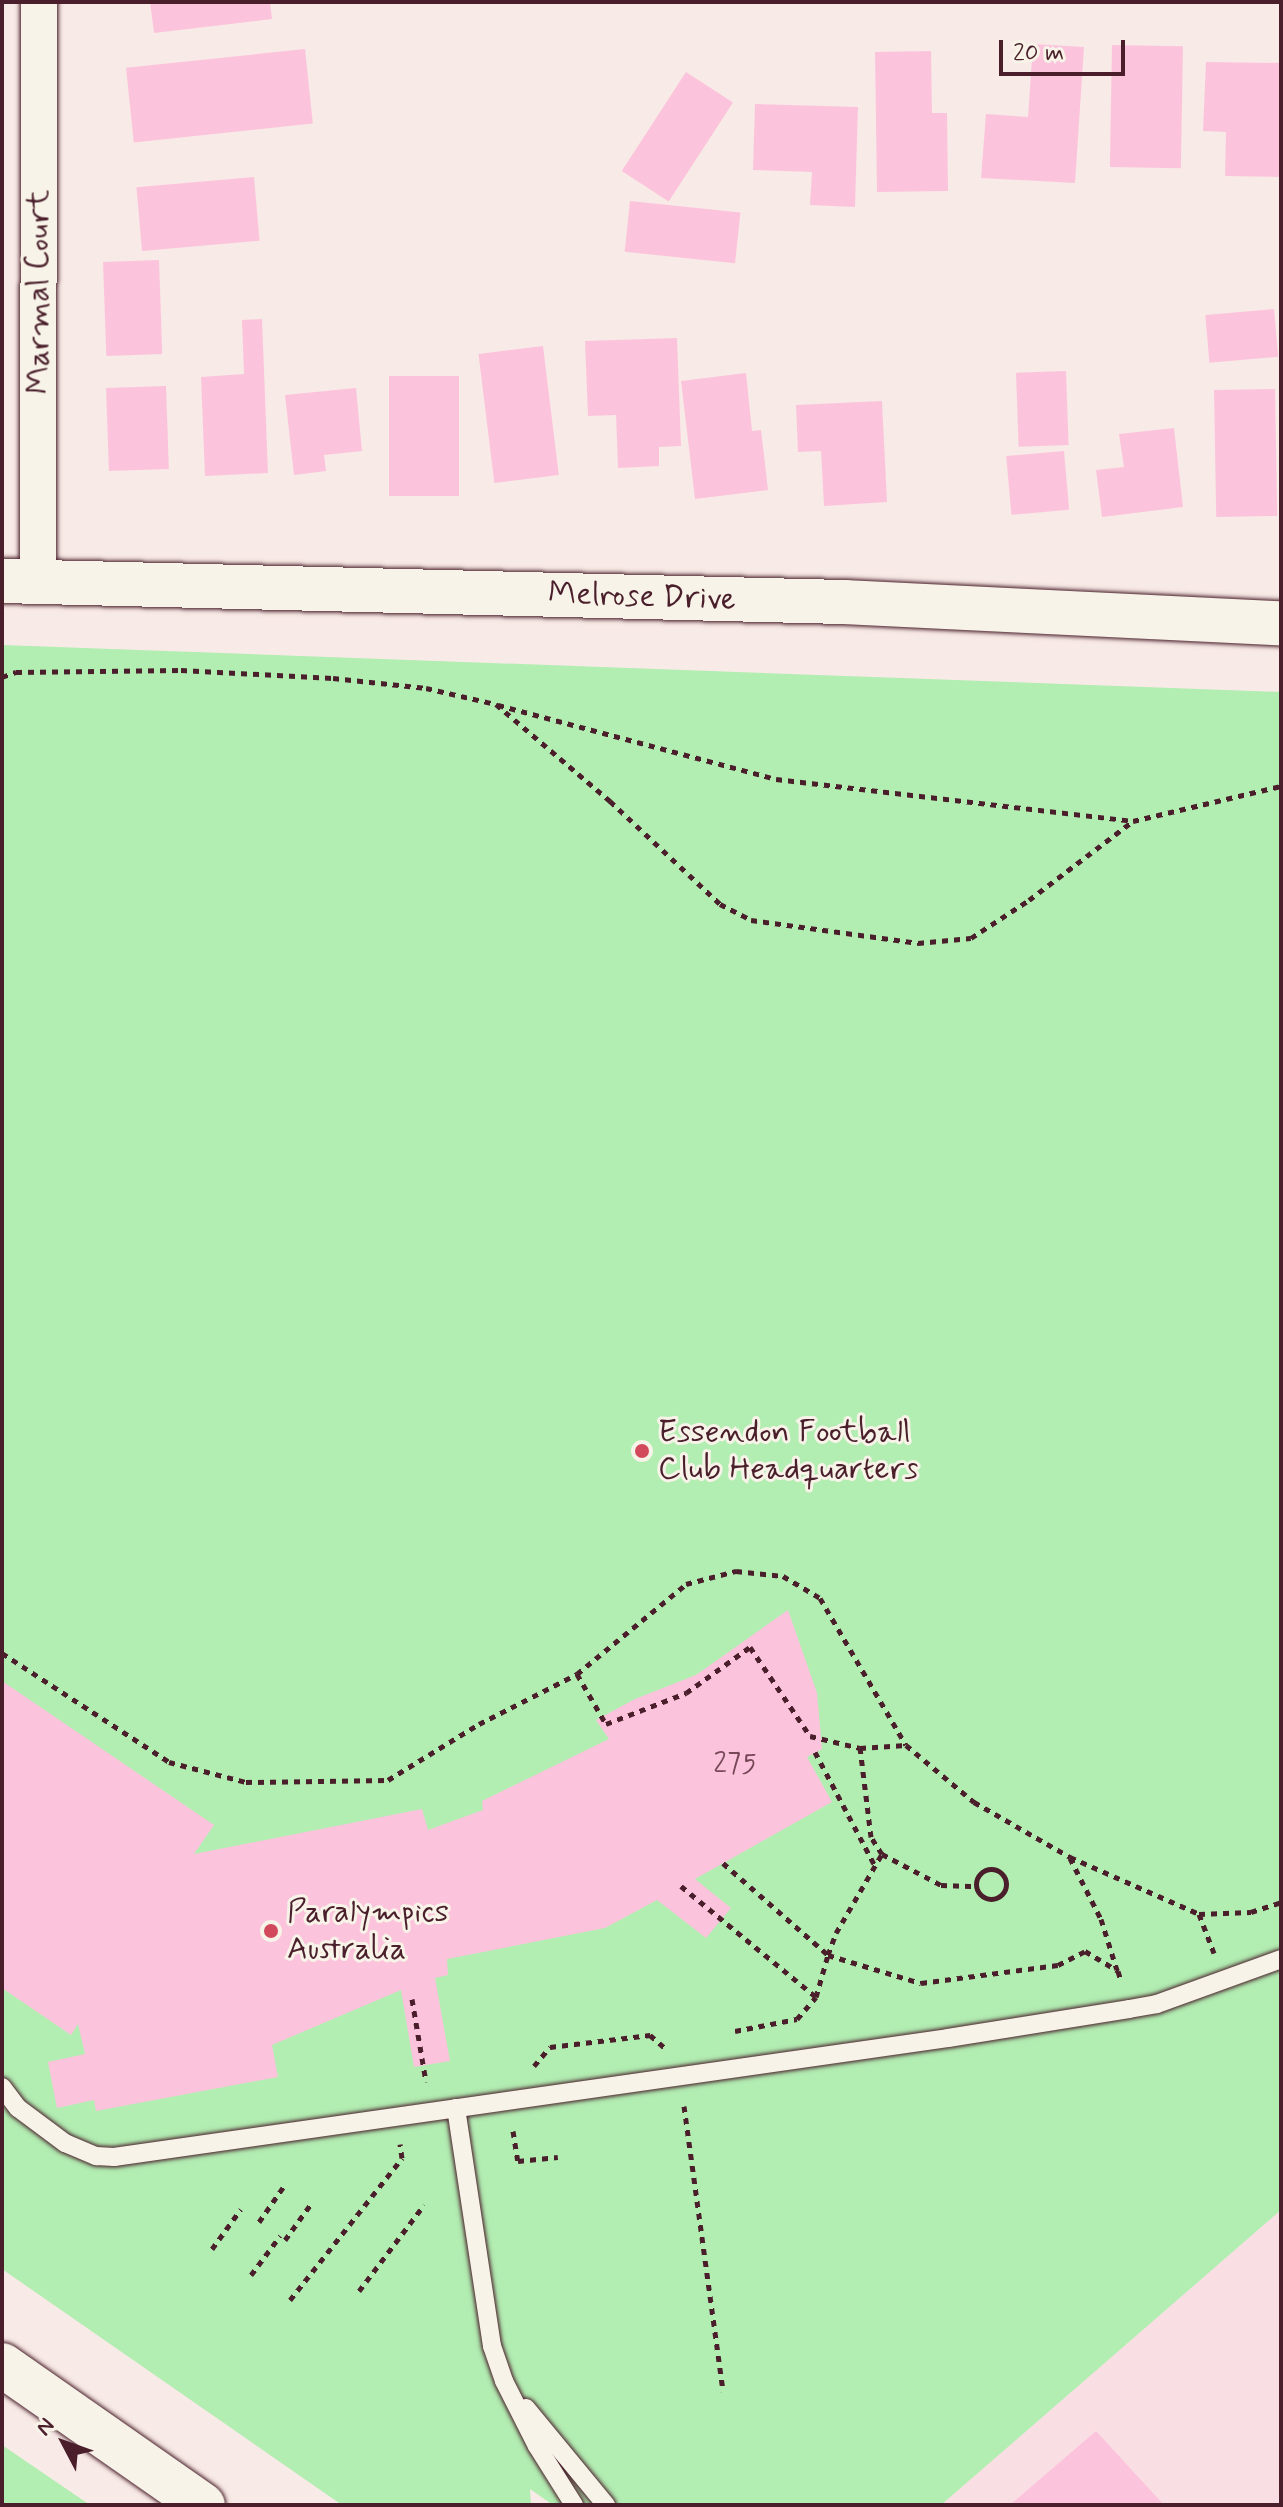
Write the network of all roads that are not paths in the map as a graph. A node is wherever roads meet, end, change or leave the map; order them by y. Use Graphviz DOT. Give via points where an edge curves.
graph roads {
  1 [pos="39,2"];
  2 [pos="20,581"];
  3 [pos="1281,623"];
  4 [pos="1281,1959"];
  5 [pos="2,2087"];
  6 [pos="456,2108"];
  7 [pos="2,2365"];
  8 [pos="504,2381"];
  9 [pos="203,2505"];
  10 [pos="574,2505"];
  11 [pos="606,2505"];
  1 -- 2 [label="street, Marmal Court"];
  2 -- 3 [label="street, Melrose Drive" via="845,602"];
  4 -- 6 [label="lane" via="1157,2004"];
  5 -- 6 [label="lane" via="41,2128 96,2156"];
  6 -- 8 [label="lane" via="490,2332"];
  7 -- 9 [label="street"];
  8 -- 10 [label="lane"];
  8 -- 11 [label="lane"];
}
